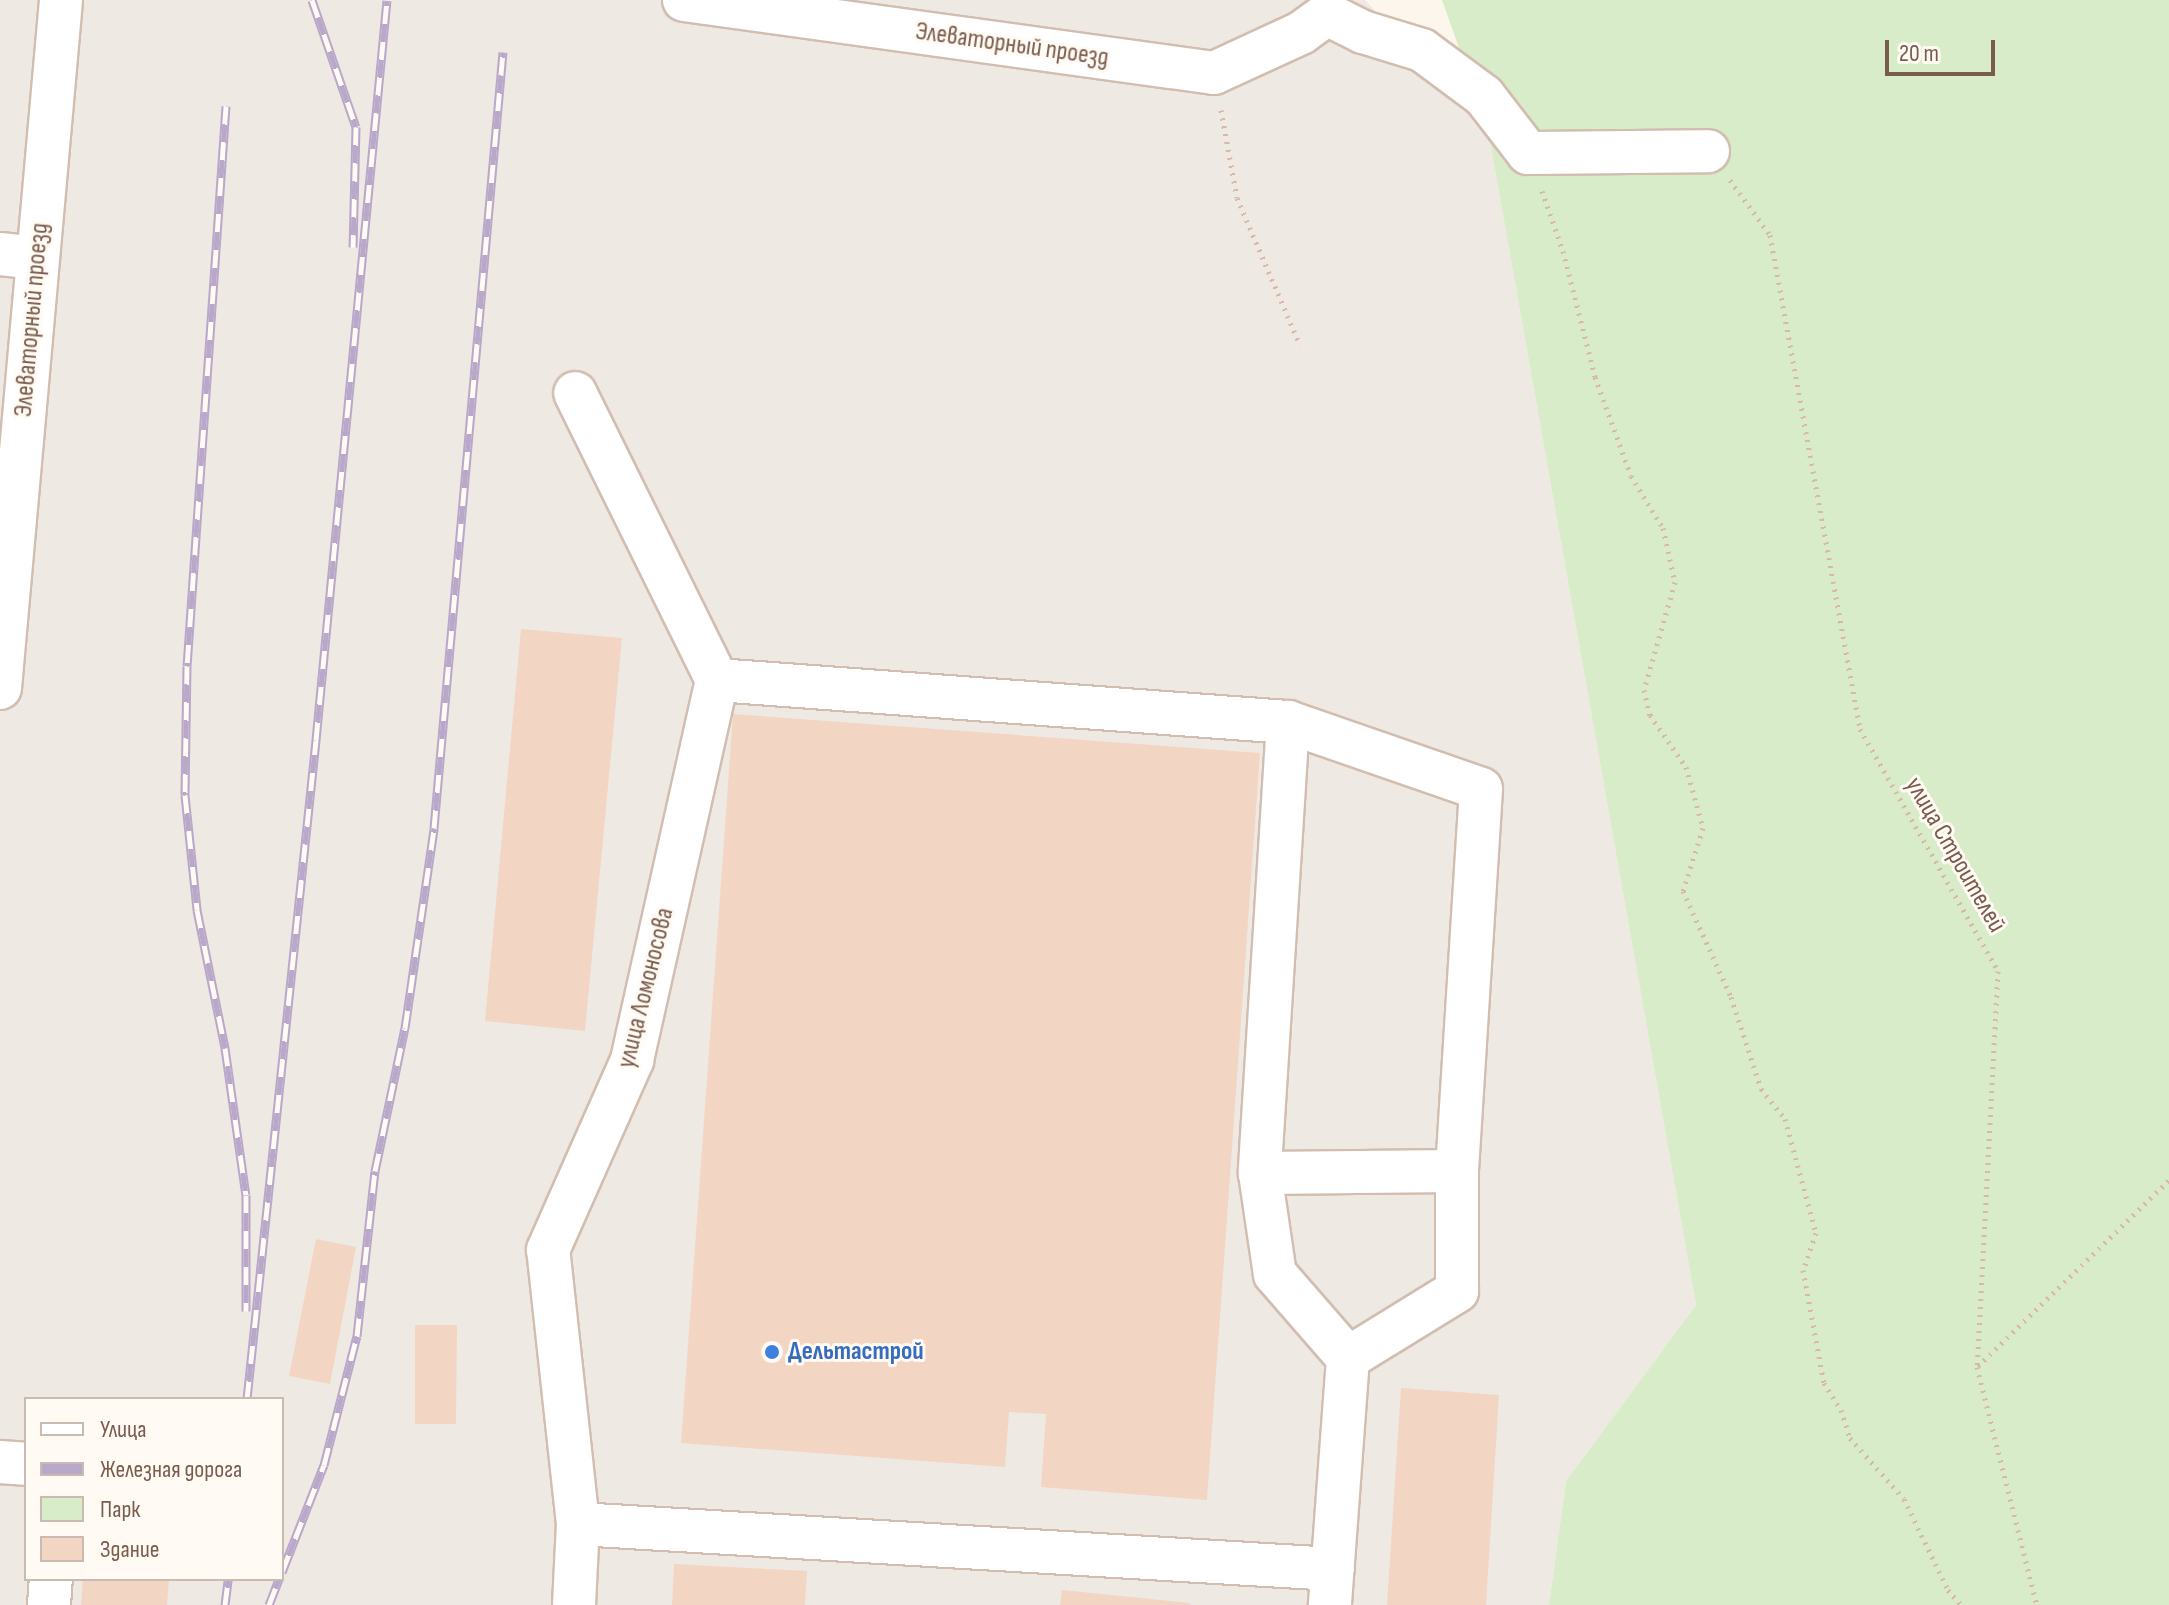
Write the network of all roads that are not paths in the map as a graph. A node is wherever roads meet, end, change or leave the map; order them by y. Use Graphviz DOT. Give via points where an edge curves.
graph roads {
  1 [pos="61,0"];
  2 [pos="684,0"];
  3 [pos="1330,7"];
  4 [pos="895,14"];
  5 [pos="1708,151"];
  6 [pos="18,256"];
  7 [pos="575,393"];
  8 [pos="717,680"];
  9 [pos="0,688"];
  10 [pos="1288,722"];
  11 [pos="1457,1171"];
  12 [pos="1260,1173"];
  13 [pos="1348,1358"];
  14 [pos="0,1462"];
  15 [pos="24,1464"];
  16 [pos="578,1524"];
  17 [pos="51,1581"];
  18 [pos="1332,1587"];
  19 [pos="49,1605"];
  20 [pos="574,1605"];
  1 -- 6 [label="street, Элеваторный проезд"];
  2 -- 4 [label="street, Элеваторный проезд"];
  3 -- 4 [label="street, Элеваторный проезд" via="1301,33 1214,73"];
  3 -- 5 [label="street" via="1363,32 1422,50 1484,96 1528,153"];
  6 -- 9 [label="street, Элеваторный проезд"];
  7 -- 8 [label="street"];
  8 -- 10 [label="street"];
  8 -- 16 [label="street, улица Ломоносова" via="632,1060 548,1250"];
  10 -- 11 [label="street" via="1481,789"];
  10 -- 12 [label="street"];
  11 -- 12 [label="street"];
  11 -- 13 [label="street" via="1457,1291"];
  12 -- 13 [label="street" via="1275,1274"];
  13 -- 18 [label="street"];
  14 -- 15 [label="street"];
  16 -- 18 [label="street"];
  16 -- 20 [label="street, улица Ломоносова"];
  17 -- 19 [label="street"];
}
